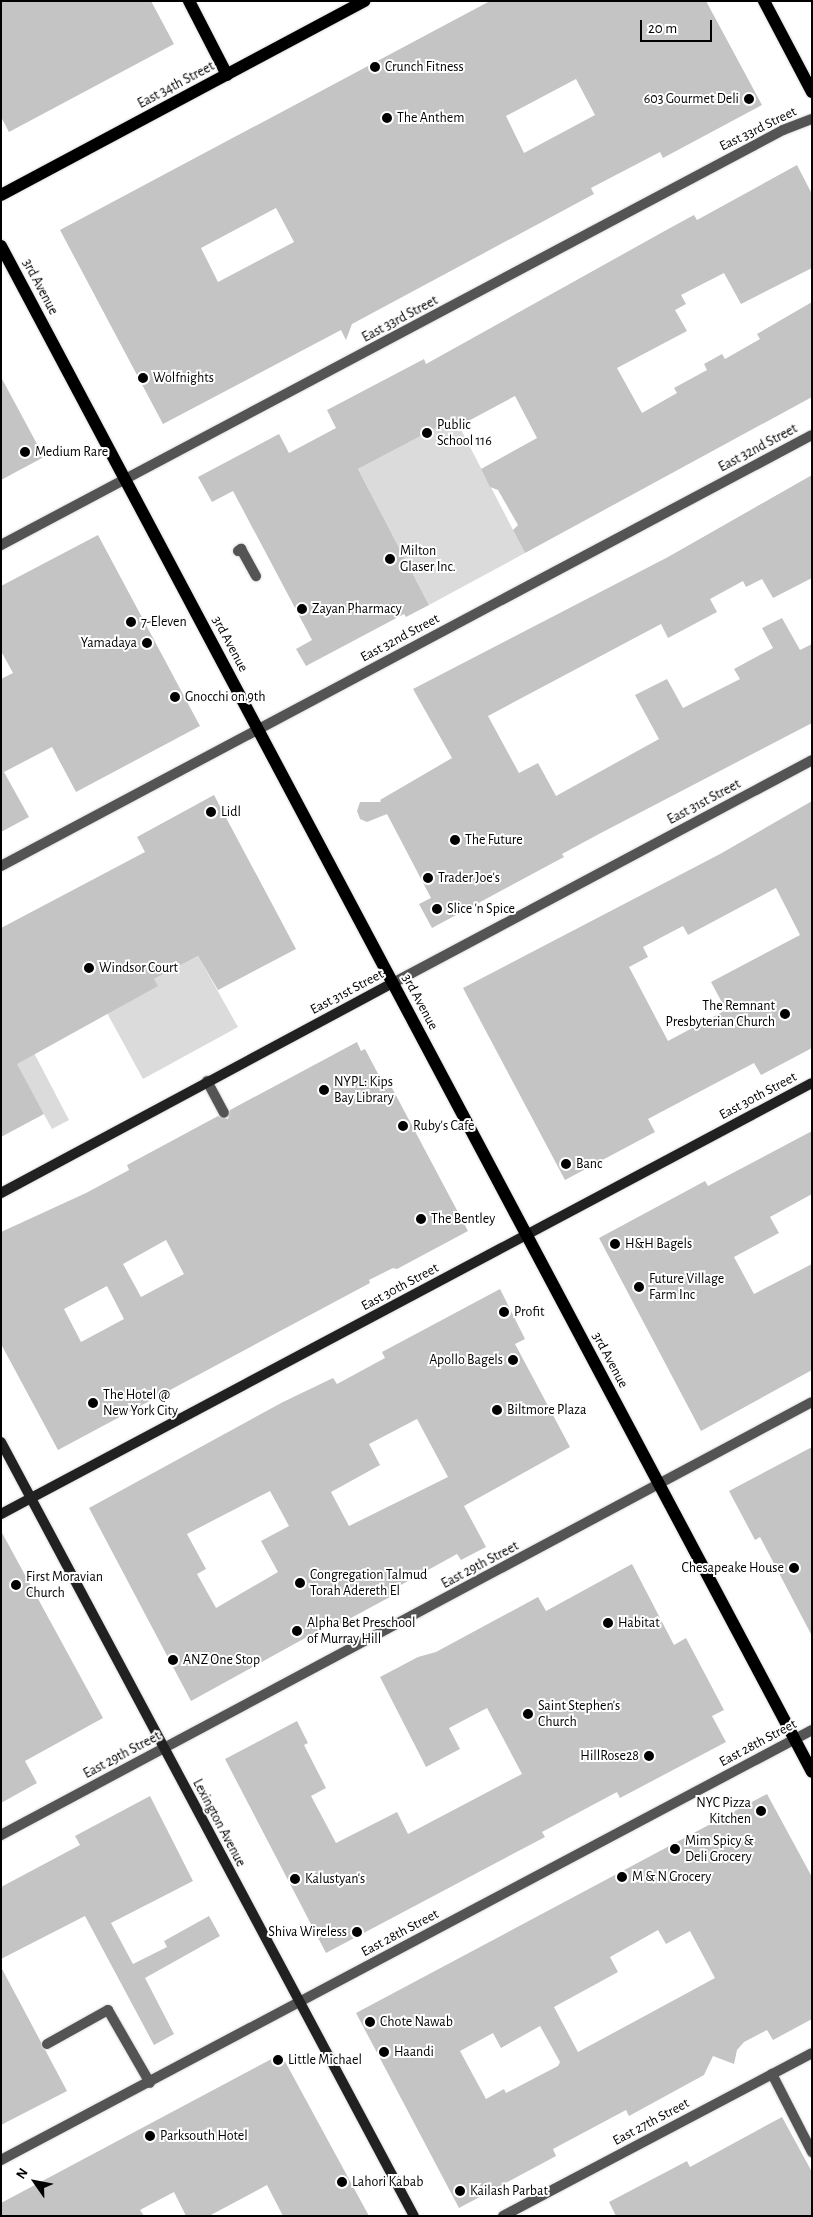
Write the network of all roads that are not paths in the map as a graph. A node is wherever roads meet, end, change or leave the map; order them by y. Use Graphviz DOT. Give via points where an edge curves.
graph roads {
  1 [pos="189,1"];
  2 [pos="365,1"];
  3 [pos="764,1"];
  4 [pos="227,75"];
  5 [pos="812,92"];
  6 [pos="812,119"];
  7 [pos="1,195"];
  8 [pos="1,246"];
  9 [pos="812,435"];
  10 [pos="126,480"];
  11 [pos="1,545"];
  12 [pos="238,551"];
  13 [pos="256,576"];
  14 [pos="258,730"];
  15 [pos="812,760"];
  16 [pos="1,866"];
  17 [pos="393,983"];
  18 [pos="207,1081"];
  19 [pos="812,1083"];
  20 [pos="224,1113"];
  21 [pos="1,1193"];
  22 [pos="527,1235"];
  23 [pos="812,1402"];
  24 [pos="1,1442"];
  25 [pos="659,1485"];
  26 [pos="31,1498"];
  27 [pos="1,1514"];
  28 [pos="812,1730"];
  29 [pos="794,1739"];
  30 [pos="164,1749"];
  31 [pos="812,1772"];
  32 [pos="1,1835"];
  33 [pos="300,2002"];
  34 [pos="47,2044"];
  35 [pos="812,2053"];
  36 [pos="772,2074"];
  37 [pos="150,2083"];
  38 [pos="812,2152"];
  39 [pos="1,2160"];
  40 [pos="414,2216"];
  41 [pos="503,2216"];
  1 -- 4 [label="main road"];
  2 -- 4 [label="main road, East 34th Street"];
  3 -- 5 [label="main road"];
  4 -- 7 [label="main road, East 34th Street"];
  6 -- 10 [label="street, East 33rd Street" via="783,130"];
  8 -- 10 [label="main road, 3rd Avenue"];
  9 -- 14 [label="street, East 32nd Street"];
  10 -- 11 [label="street, East 33rd Street"];
  10 -- 14 [label="main road, 3rd Avenue"];
  12 -- 13 [label="street" via="241,550"];
  14 -- 16 [label="street, East 32nd Street"];
  14 -- 17 [label="main road, 3rd Avenue"];
  15 -- 17 [label="street, East 31st Street"];
  17 -- 18 [label="street, East 31st Street"];
  17 -- 22 [label="main road, 3rd Avenue"];
  18 -- 20 [label="street"];
  18 -- 21 [label="street, East 31st Street"];
  19 -- 22 [label="street, East 30th Street"];
  22 -- 25 [label="main road, 3rd Avenue"];
  22 -- 26 [label="street, East 30th Street"];
  23 -- 25 [label="street, East 29th Street"];
  24 -- 26 [label="street, Lexington Avenue"];
  25 -- 29 [label="main road, 3rd Avenue"];
  25 -- 30 [label="street, East 29th Street"];
  26 -- 27 [label="street, East 30th Street"];
  26 -- 30 [label="street, Lexington Avenue"];
  28 -- 29 [label="street, East 28th Street"];
  29 -- 31 [label="main road, 3rd Avenue"];
  29 -- 33 [label="street, East 28th Street"];
  30 -- 32 [label="street, East 29th Street"];
  30 -- 33 [label="street, Lexington Avenue"];
  33 -- 37 [label="street, East 28th Street"];
  33 -- 40 [label="street, Lexington Avenue"];
  34 -- 37 [label="street" via="108,2010"];
  35 -- 36 [label="street, East 27th Street"];
  36 -- 38 [label="street"];
  36 -- 41 [label="street, East 27th Street"];
  37 -- 39 [label="street, East 28th Street"];
}
